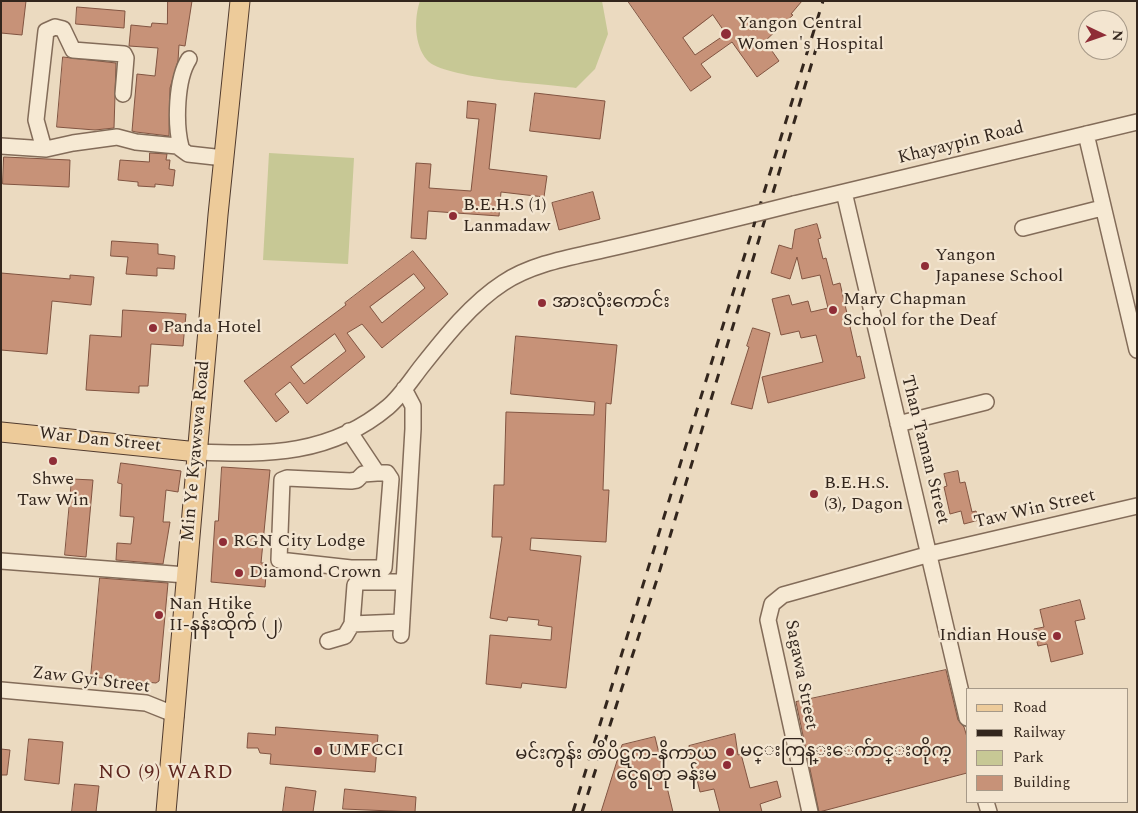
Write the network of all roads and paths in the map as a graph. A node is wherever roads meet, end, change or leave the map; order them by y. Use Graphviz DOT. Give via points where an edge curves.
graph roads {
  1 [pos="240,1"];
  2 [pos="189,59"];
  3 [pos="123,94"];
  4 [pos="1137,122"];
  5 [pos="1086,134"];
  6 [pos="1,146"];
  7 [pos="181,147"];
  8 [pos="44,149"];
  9 [pos="224,158"];
  10 [pos="844,192"];
  11 [pos="1102,208"];
  12 [pos="1023,228"];
  13 [pos="1137,350"];
  14 [pos="404,388"];
  15 [pos="986,402"];
  16 [pos="898,424"];
  17 [pos="349,431"];
  18 [pos="1,432"];
  19 [pos="198,452"];
  20 [pos="377,473"];
  21 [pos="1137,506"];
  22 [pos="930,554"];
  23 [pos="1,562"];
  24 [pos="186,575"];
  25 [pos="404,582"];
  26 [pos="772,604"];
  27 [pos="352,624"];
  28 [pos="328,641"];
  29 [pos="1,690"];
  30 [pos="966,714"];
  31 [pos="176,715"];
  32 [pos="166,812"];
  33 [pos="810,812"];
  1 -- 9 [label="main road, Min Ye Kyawswa Road"];
  2 -- 7 [label="street" via="182,71 177,132"];
  3 -- 8 [label="street" via="124,54 73,50 63,29 55,27 46,31 36,120"];
  4 -- 5 [label="street, Khayaypin Road"];
  5 -- 10 [label="street, Khayaypin Road"];
  5 -- 11 [label="street"];
  6 -- 8 [label="street"];
  7 -- 8 [label="street" via="116,137"];
  7 -- 9 [label="street" via="188,154"];
  9 -- 19 [label="main road, Min Ye Kyawswa Road"];
  10 -- 14 [label="street, Khayaypin Road, bridge" via="531,269 504,282 487,295"];
  10 -- 16 [label="street, Than Taman Street"];
  11 -- 12 [label="street"];
  11 -- 13 [label="street"];
  14 -- 17 [label="street, Khayaypin Road" via="389,406"];
  14 -- 25 [label="street" via="413,406"];
  15 -- 16 [label="street"];
  16 -- 22 [label="street, Than Taman Street"];
  17 -- 19 [label="street, Khayaypin Road" via="289,451"];
  17 -- 20 [label="street"];
  18 -- 19 [label="main road, War Dan Street"];
  19 -- 24 [label="main road, Min Ye Kyawswa Road"];
  20 -- 20 [label="street" via="388,473 390,478 384,568 351,568 279,560 282,480 351,482 362,474"];
  21 -- 22 [label="street, Taw Win Street"];
  22 -- 26 [label="street, Taw Win Street" via="783,595"];
  22 -- 30 [label="street, Than Taman Street"];
  23 -- 24 [label="street"];
  24 -- 31 [label="main road, Min Ye Kyawswa Road"];
  25 -- 27 [label="street" via="358,582"];
  25 -- 27 [label="street" via="401,629"];
  26 -- 33 [label="street, Sagawa Street" via="768,620"];
  27 -- 28 [label="street" via="345,636"];
  29 -- 31 [label="street, Zaw Gyi Street" via="146,703"];
  31 -- 32 [label="main road, Min Ye Kyawswa Road"];
}
